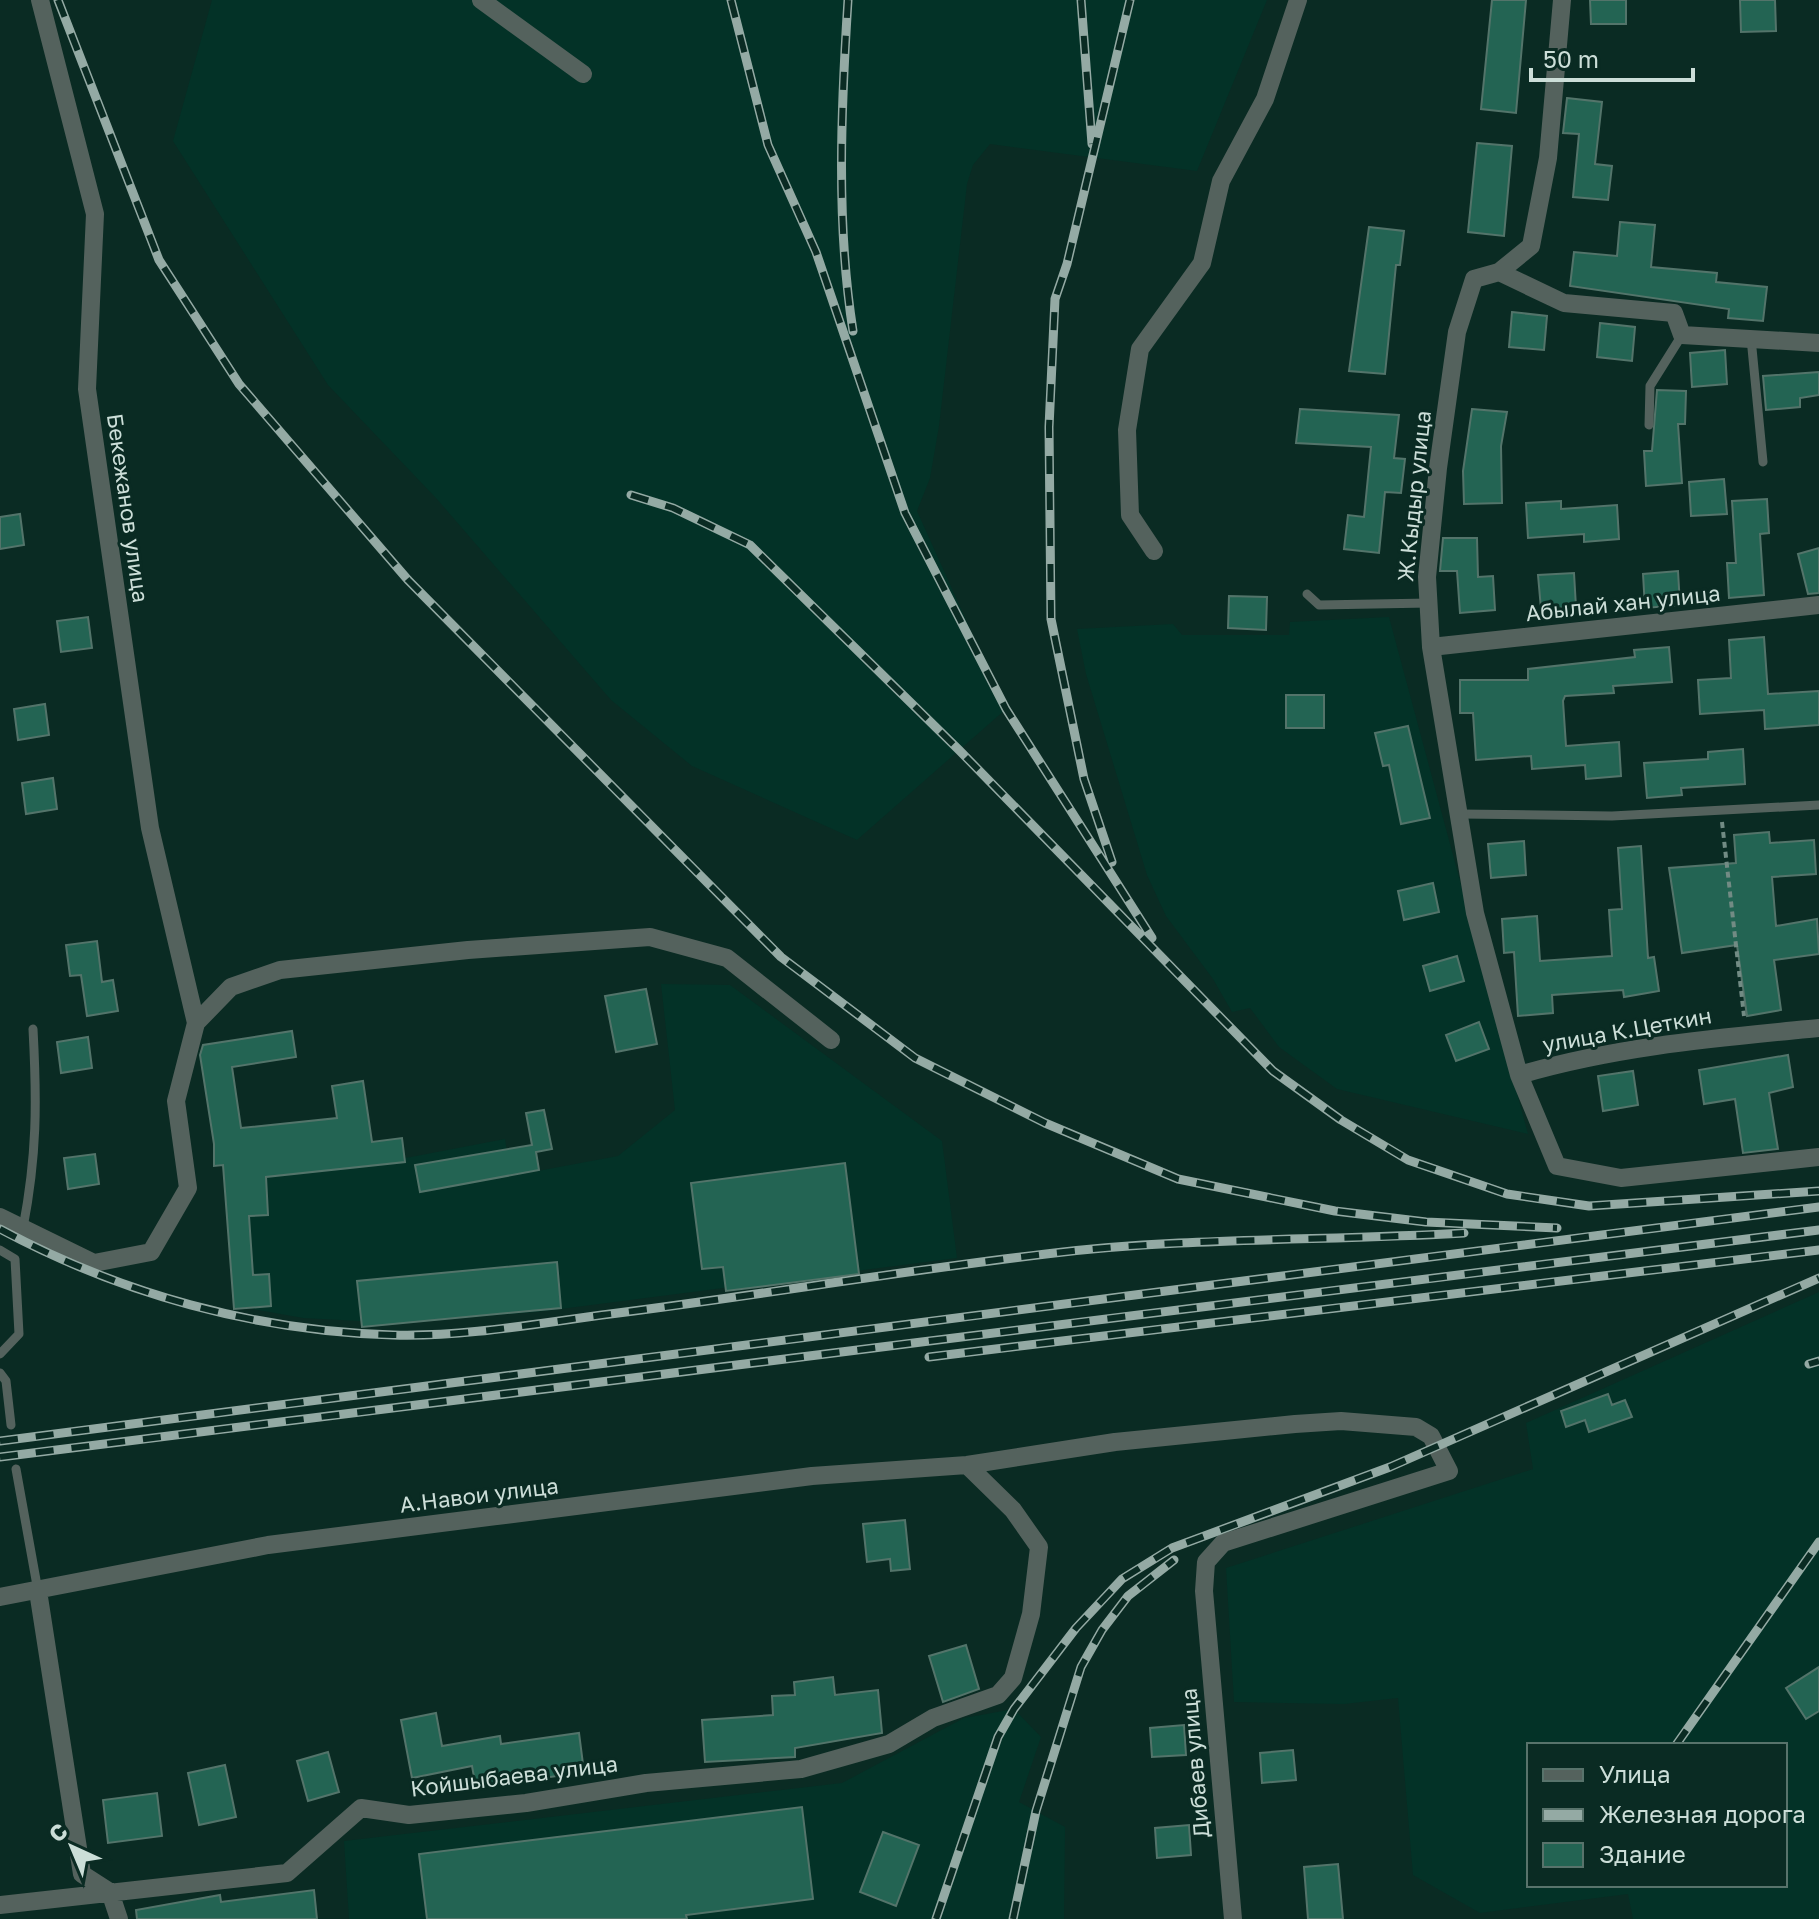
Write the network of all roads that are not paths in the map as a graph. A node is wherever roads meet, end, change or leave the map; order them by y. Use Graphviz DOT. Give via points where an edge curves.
graph roads {
  1 [pos="40,0"];
  2 [pos="481,0"];
  3 [pos="1298,0"];
  4 [pos="1562,0"];
  5 [pos="583,74"];
  6 [pos="1499,272"];
  7 [pos="1682,335"];
  8 [pos="1751,337"];
  9 [pos="1819,343"];
  10 [pos="1649,425"];
  11 [pos="1763,462"];
  12 [pos="1154,551"];
  13 [pos="1307,594"];
  14 [pos="1429,603"];
  15 [pos="1819,605"];
  16 [pos="1431,647"];
  17 [pos="1819,805"];
  18 [pos="1460,814"];
  19 [pos="196,1023"];
  20 [pos="1819,1028"];
  21 [pos="33,1029"];
  22 [pos="831,1040"];
  23 [pos="1519,1075"];
  24 [pos="1819,1157"];
  25 [pos="0,1217"];
  26 [pos="23,1230"];
  27 [pos="0,1250"];
  28 [pos="0,1354"];
  29 [pos="0,1373"];
  30 [pos="11,1425"];
  31 [pos="967,1465"];
  32 [pos="16,1469"];
  33 [pos="38,1591"];
  34 [pos="0,1597"];
  35 [pos="1205,1603"];
  36 [pos="110,1892"];
  37 [pos="0,1905"];
  38 [pos="119,1919"];
  39 [pos="1233,1919"];
  1 -- 19 [label="street, Бекежанов улица" via="95,214 87,389 150,828"];
  2 -- 5 [label="street"];
  3 -- 12 [label="street" via="1265,99 1221,181 1202,263 1140,349 1127,430 1130,515"];
  4 -- 6 [label="street, Ж.Кыдыр улица" via="1548,158 1531,246"];
  6 -- 7 [label="street" via="1564,303 1674,313"];
  6 -- 14 [label="street, Ж.Кыдыр улица" via="1474,279 1457,332 1427,577"];
  7 -- 8 [label="street"];
  7 -- 10 [label="lane" via="1650,386"];
  8 -- 9 [label="street"];
  8 -- 11 [label="lane"];
  13 -- 14 [label="lane" via="1319,605"];
  14 -- 16 [label="street, Ж.Кыдыр улица"];
  15 -- 16 [label="street, Абылай хан улица"];
  16 -- 18 [label="street, Ж.Кыдыр улица"];
  17 -- 18 [label="lane" via="1612,816"];
  18 -- 23 [label="street, Ж.Кыдыр улица" via="1475,913"];
  19 -- 22 [label="street, Бекежанов улица" via="231,987 280,970 650,937 727,958"];
  19 -- 26 [label="street, Бекежанов улица" via="176,1101 188,1188 151,1252 94,1263"];
  20 -- 23 [label="street, улица К.Цеткин" via="1614,1052"];
  21 -- 26 [label="lane" via="36,1163"];
  23 -- 24 [label="street, улица К.Цеткин" via="1557,1166 1621,1178"];
  25 -- 26 [label="street, Бекежанов улица"];
  27 -- 28 [label="lane" via="15,1259 19,1334"];
  29 -- 30 [label="lane" via="6,1381"];
  31 -- 33 [label="street, А.Навои улица" via="812,1476 268,1545"];
  31 -- 35 [label="street, А.Навои улица" via="1115,1442 1295,1424 1388,1423 1416,1427 1431,1436 1449,1471 1223,1543 1206,1562"];
  31 -- 36 [label="street, Койшыбаева улица" via="1013,1510 1039,1547 1021,1659 998,1695 933,1718 889,1744 801,1769 646,1783 409,1815 361,1808 287,1873"];
  32 -- 33 [label="lane"];
  33 -- 34 [label="street, А.Навои улица"];
  33 -- 36 [label="street" via="82,1874"];
  35 -- 39 [label="street, Дибаев улица"];
  36 -- 37 [label="street, Койшыбаева улица"];
  36 -- 38 [label="street"];
}
